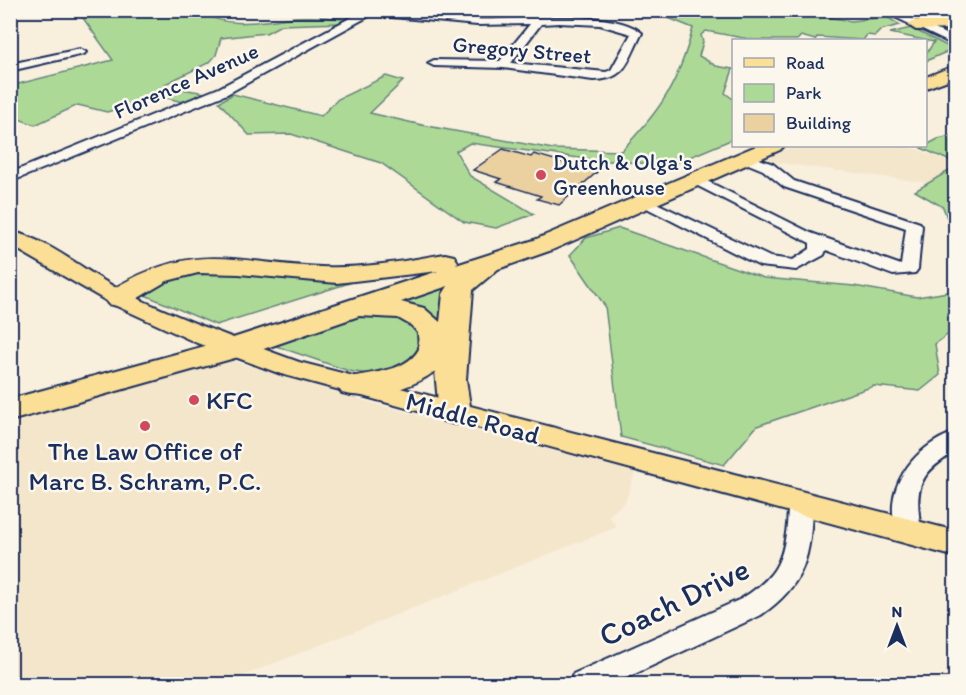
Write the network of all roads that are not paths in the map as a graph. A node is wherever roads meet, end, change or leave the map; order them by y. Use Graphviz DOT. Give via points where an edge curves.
graph roads {
  1 [pos="885,10"];
  2 [pos="372,11"];
  3 [pos="537,22"];
  4 [pos="956,24"];
  5 [pos="916,25"];
  6 [pos="956,43"];
  7 [pos="80,52"];
  8 [pos="956,57"];
  9 [pos="434,63"];
  10 [pos="503,65"];
  11 [pos="10,68"];
  12 [pos="927,70"];
  13 [pos="956,70"];
  14 [pos="927,83"];
  15 [pos="956,86"];
  16 [pos="927,88"];
  17 [pos="769,147"];
  18 [pos="748,152"];
  19 [pos="10,178"];
  20 [pos="697,180"];
  21 [pos="643,202"];
  22 [pos="10,237"];
  23 [pos="818,241"];
  24 [pos="494,261"];
  25 [pos="445,262"];
  26 [pos="118,298"];
  27 [pos="341,312"];
  28 [pos="206,337"];
  29 [pos="238,347"];
  30 [pos="353,386"];
  31 [pos="10,392"];
  32 [pos="10,410"];
  33 [pos="454,413"];
  34 [pos="956,440"];
  35 [pos="800,504"];
  36 [pos="909,531"];
  37 [pos="956,544"];
  38 [pos="584,684"];
  1 -- 5 [label="street"];
  2 -- 3 [label="street, Gregory Street" via="476,22"];
  2 -- 19 [label="street, Florence Avenue" via="223,91"];
  3 -- 10 [label="street"];
  3 -- 10 [label="street, Gregory Street" via="607,24 638,33 616,72 608,76"];
  4 -- 5 [label="highway"];
  5 -- 6 [label="street"];
  7 -- 11 [label="street"];
  8 -- 12 [label="highway"];
  9 -- 10 [label="street, Gregory Street"];
  13 -- 14 [label="highway"];
  15 -- 16 [label="highway"];
  17 -- 18 [label="highway"];
  18 -- 20 [label="highway"];
  18 -- 23 [label="street" via="789,184 915,228 909,269 899,271"];
  18 -- 25 [label="highway"];
  20 -- 21 [label="highway"];
  20 -- 23 [label="street"];
  21 -- 23 [label="street" via="766,262 796,265 818,251"];
  21 -- 24 [label="highway" via="543,245"];
  22 -- 26 [label="main road, Middle Road"];
  24 -- 27 [label="highway"];
  24 -- 33 [label="highway" via="462,285 457,294 450,379"];
  25 -- 26 [label="highway" via="371,273 322,275 194,266 158,275"];
  25 -- 28 [label="highway"];
  26 -- 28 [label="main road, Middle Road"];
  27 -- 29 [label="highway"];
  27 -- 30 [label="highway" via="407,311 428,323 436,340 431,357 412,372"];
  28 -- 29 [label="main road, Middle Road"];
  28 -- 31 [label="highway"];
  29 -- 30 [label="main road, Middle Road" via="290,368"];
  29 -- 32 [label="highway"];
  30 -- 33 [label="main road, Middle Road"];
  33 -- 35 [label="main road, Middle Road"];
  34 -- 36 [label="street" via="921,463 911,476 904,500"];
  35 -- 36 [label="main road, Middle Road"];
  35 -- 38 [label="street, Coach Drive" via="794,563 785,580 769,596 751,608"];
  36 -- 37 [label="main road, Middle Road"];
}
